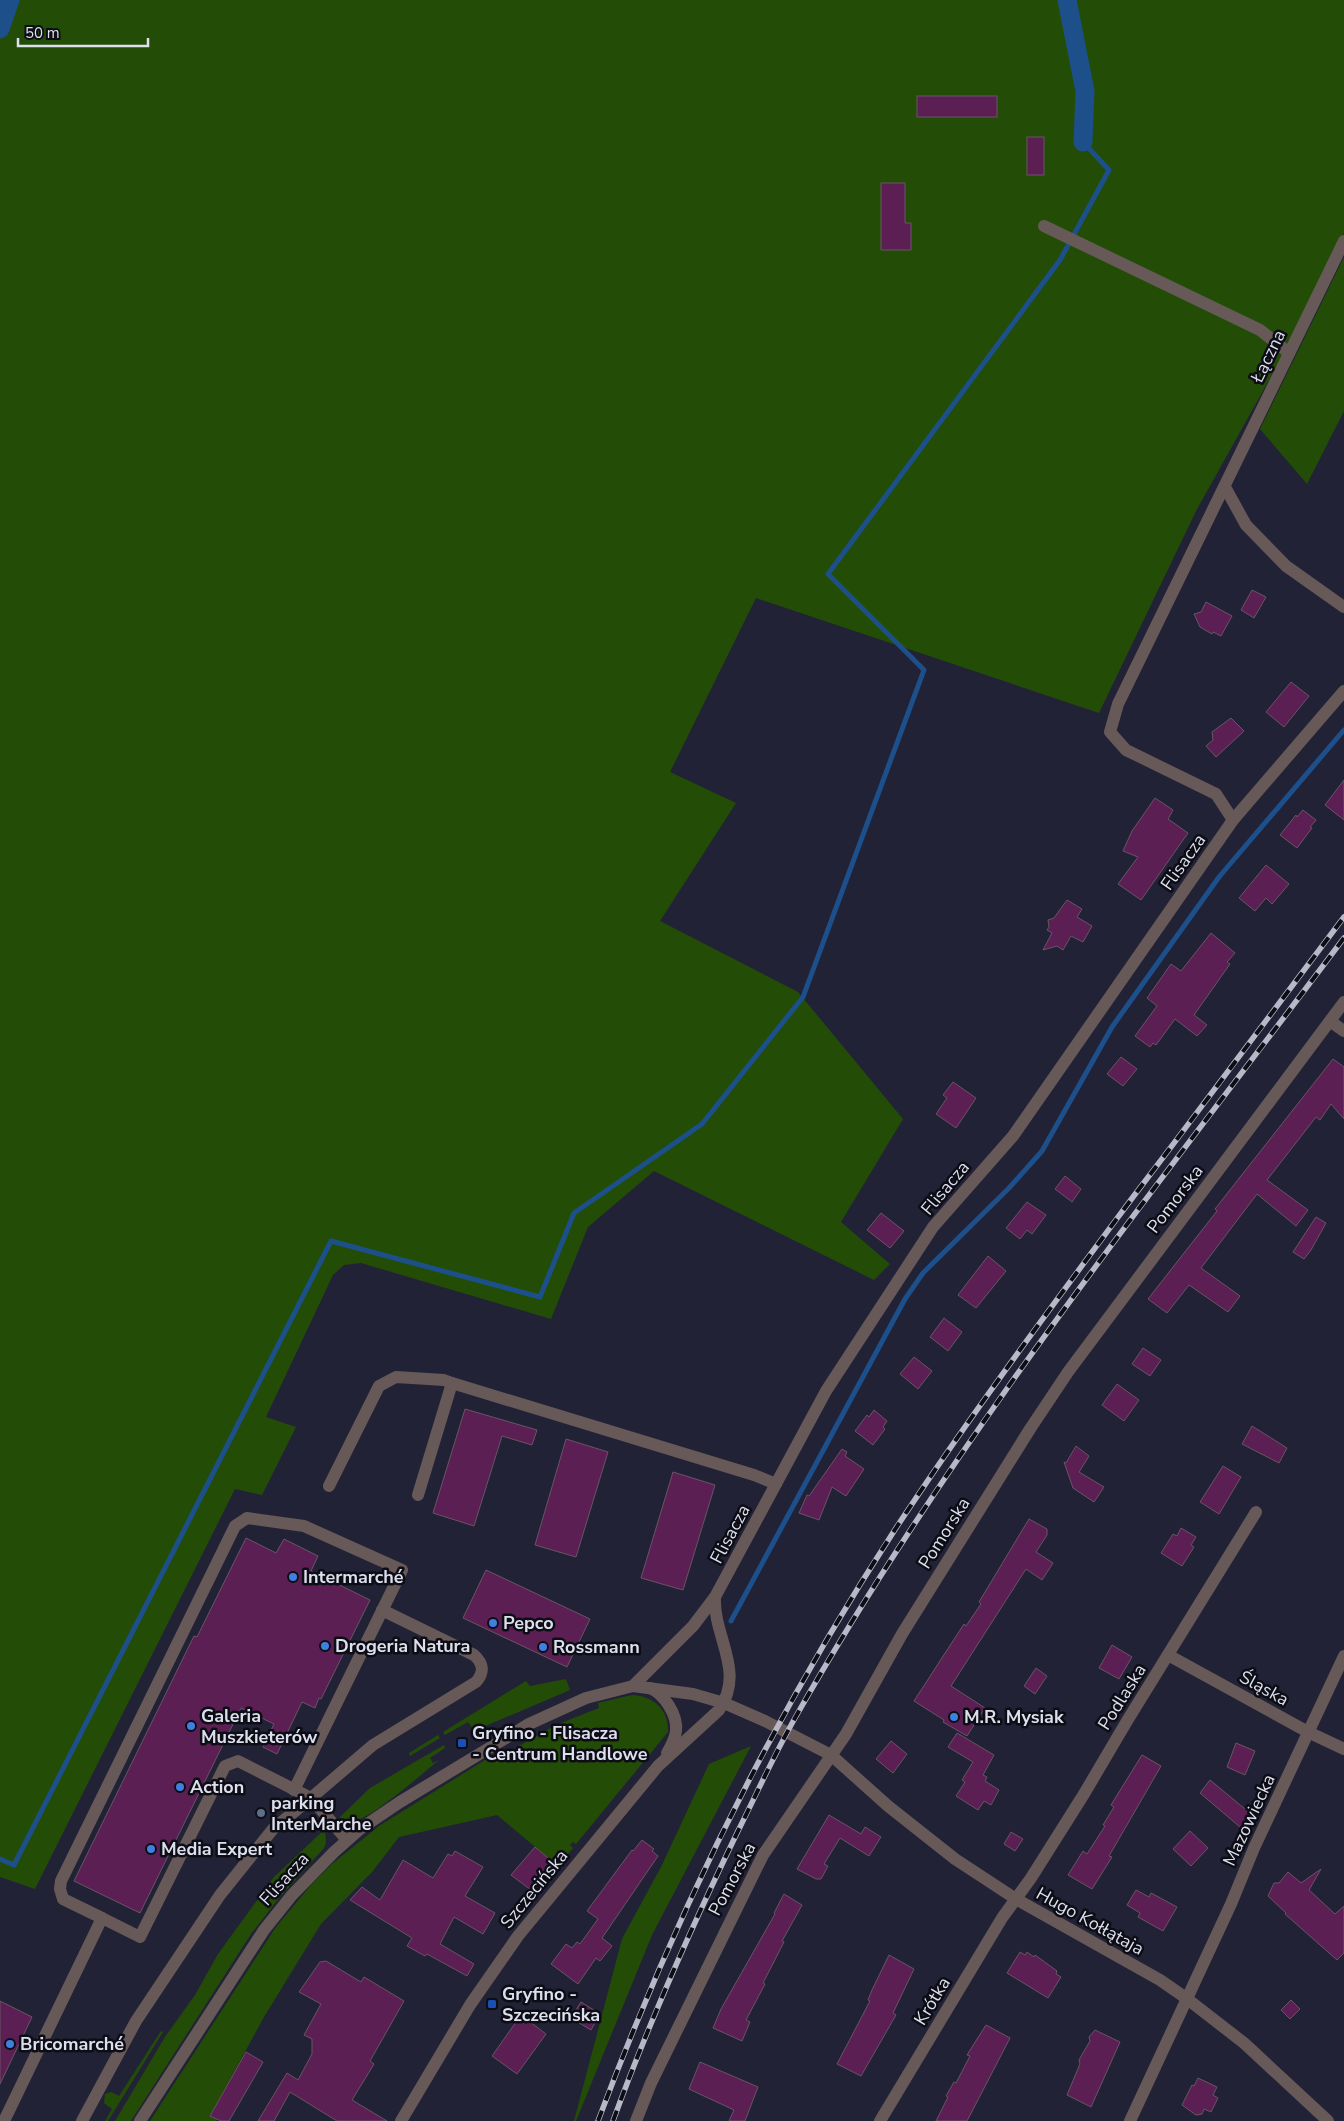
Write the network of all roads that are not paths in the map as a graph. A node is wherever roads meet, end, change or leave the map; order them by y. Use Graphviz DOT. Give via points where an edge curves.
graph roads {
  1 [pos="1044,226"];
  2 [pos="1344,241"];
  3 [pos="1289,353"];
  4 [pos="1225,487"];
  5 [pos="1344,607"];
  6 [pos="1344,691"];
  7 [pos="1233,820"];
  8 [pos="1344,1002"];
  9 [pos="1330,1021"];
  10 [pos="1344,1031"];
  11 [pos="452,1383"];
  12 [pos="776,1484"];
  13 [pos="329,1486"];
  14 [pos="418,1495"];
  15 [pos="1256,1512"];
  16 [pos="714,1598"];
  17 [pos="382,1610"];
  18 [pos="1168,1655"];
  19 [pos="1344,1656"];
  20 [pos="633,1686"];
  21 [pos="648,1687"];
  22 [pos="724,1703"];
  23 [pos="1308,1732"];
  24 [pos="1344,1750"];
  25 [pos="831,1755"];
  26 [pos="658,1766"];
  27 [pos="294,1790"];
  28 [pos="311,1798"];
  29 [pos="348,1840"];
  30 [pos="1016,1899"];
  31 [pos="102,1918"];
  32 [pos="1186,1998"];
  33 [pos="4,2121"];
  34 [pos="82,2121"];
  35 [pos="140,2121"];
  36 [pos="401,2121"];
  37 [pos="636,2121"];
  38 [pos="880,2121"];
  39 [pos="1130,2121"];
  40 [pos="1328,2121"];
  1 -- 3 [label="street" via="1260,330"];
  2 -- 3 [label="street, Łączna"];
  3 -- 4 [label="street, Łączna"];
  4 -- 5 [label="street" via="1246,525 1286,566"];
  4 -- 7 [label="street" via="1118,704 1110,732 1126,750 1216,794"];
  6 -- 7 [label="street, Flisacza"];
  7 -- 12 [label="street, Flisacza" via="1016,1132 934,1227 826,1391"];
  8 -- 9 [label="street, Pomorska"];
  9 -- 10 [label="street"];
  9 -- 25 [label="street, Pomorska" via="1048,1400 902,1634 858,1714"];
  11 -- 12 [label="street"];
  11 -- 13 [label="street" via="396,1377 379,1386"];
  11 -- 14 [label="street"];
  12 -- 16 [label="street, Flisacza"];
  15 -- 18 [label="street, Podlaska"];
  16 -- 20 [label="street, Flisacza" via="693,1626"];
  16 -- 22 [label="street" via="715,1616 728,1654"];
  17 -- 27 [label="street"];
  17 -- 28 [label="street" via="474,1654 480,1660 482,1676 374,1746"];
  17 -- 31 [label="street" via="402,1570 304,1526 247,1518 236,1526 61,1881 63,1899"];
  18 -- 23 [label="street, Śląska"];
  18 -- 30 [label="street, Podlaska"];
  19 -- 23 [label="street, Mazowiecka"];
  20 -- 21 [label="street, Flisacza"];
  20 -- 29 [label="street, Flisacza" via="586,1698 528,1724 414,1792"];
  21 -- 22 [label="street, Flisacza"];
  21 -- 26 [label="street" via="668,1705 676,1727 673,1742"];
  22 -- 25 [label="street, Hugo Kołłątaja"];
  22 -- 26 [label="street, Szczecińska"];
  23 -- 24 [label="street, Śląska"];
  23 -- 32 [label="street, Mazowiecka"];
  25 -- 30 [label="street, Hugo Kołłątaja" via="915,1828"];
  25 -- 37 [label="street, Pomorska" via="763,1855"];
  26 -- 36 [label="street, Szczecińska" via="500,1961 466,2011"];
  27 -- 28 [label="street"];
  27 -- 31 [label="street" via="238,1761 224,1766 140,1937"];
  28 -- 29 [label="street"];
  28 -- 34 [label="street" via="273,1829 220,1895 136,2022"];
  29 -- 35 [label="street, Flisacza" via="292,1895 264,1930"];
  30 -- 32 [label="street, Hugo Kołłątaja"];
  30 -- 38 [label="street, Krótka"];
  31 -- 33 [label="street"];
  32 -- 39 [label="street, Mazowiecka"];
  32 -- 40 [label="street, Hugo Kołłątaja" via="1244,2043"];
}
